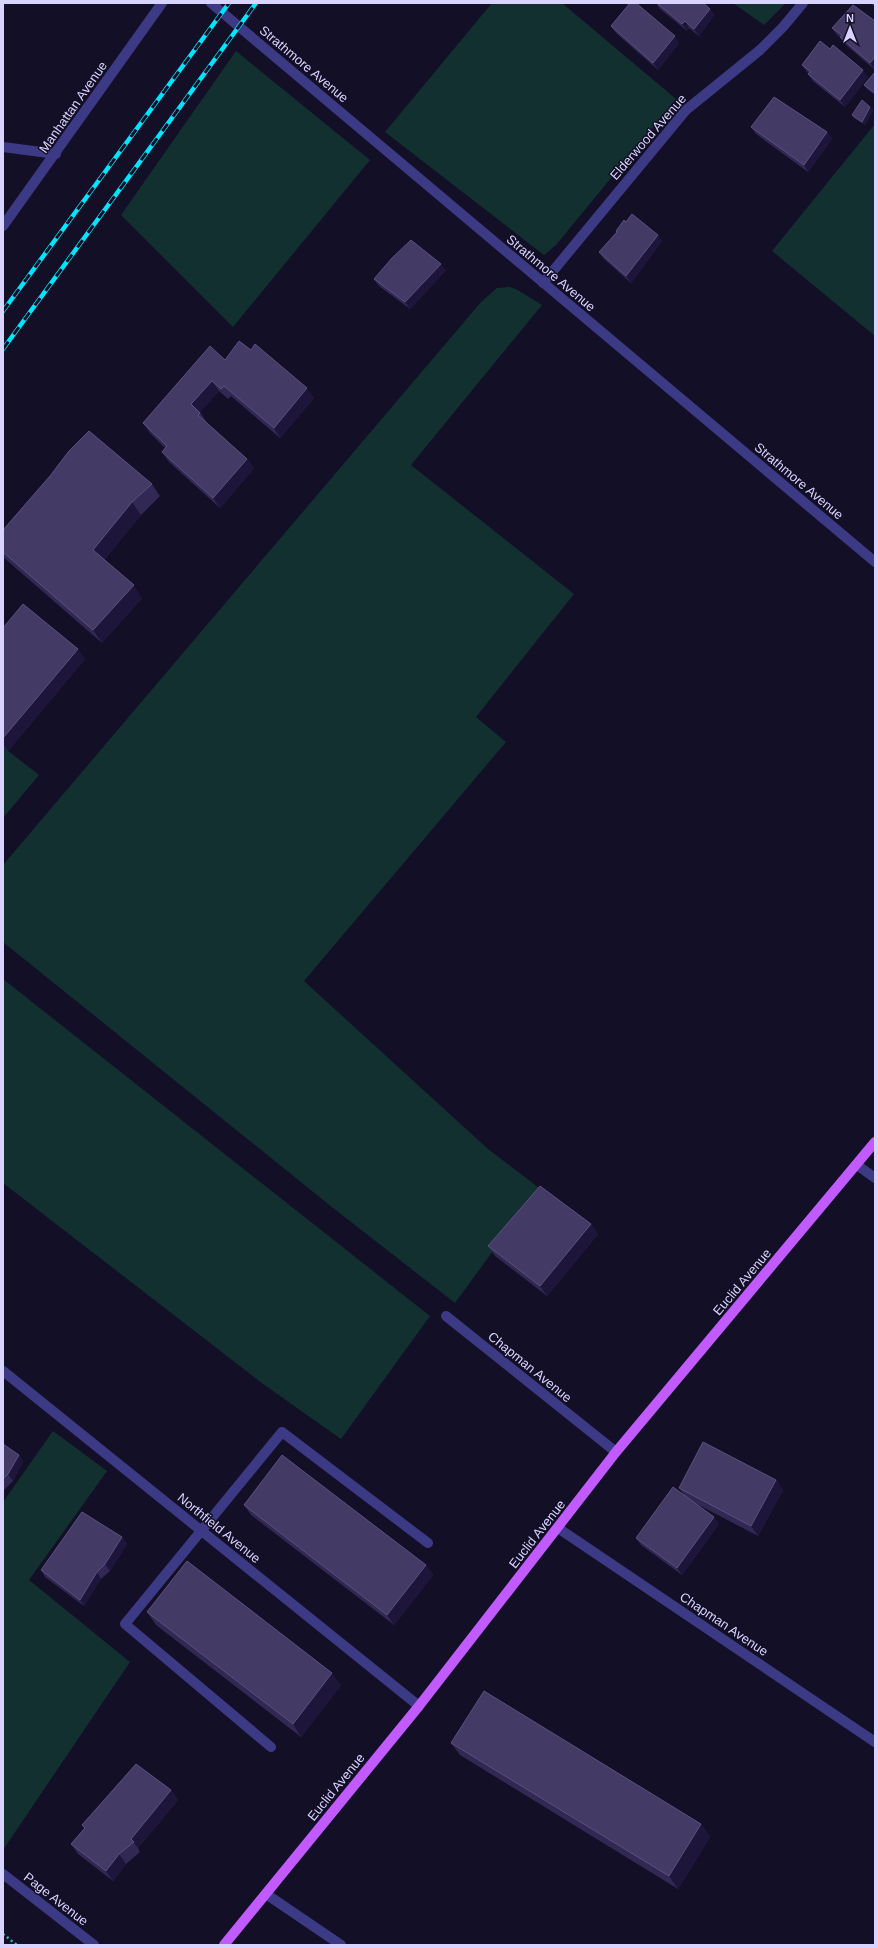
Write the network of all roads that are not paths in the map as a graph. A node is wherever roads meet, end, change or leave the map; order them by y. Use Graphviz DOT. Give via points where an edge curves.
graph roads {
  1 [pos="162,3"];
  2 [pos="211,3"];
  3 [pos="803,3"];
  4 [pos="3,147"];
  5 [pos="56,154"];
  6 [pos="3,226"];
  7 [pos="543,283"];
  8 [pos="875,562"];
  9 [pos="875,1142"];
  10 [pos="857,1165"];
  11 [pos="875,1178"];
  12 [pos="446,1316"];
  13 [pos="3,1371"];
  14 [pos="616,1452"];
  15 [pos="558,1528"];
  16 [pos="201,1530"];
  17 [pos="428,1543"];
  18 [pos="419,1706"];
  19 [pos="875,1742"];
  20 [pos="270,1747"];
  21 [pos="3,1874"];
  22 [pos="266,1894"];
  23 [pos="94,1945"];
  24 [pos="224,1945"];
  25 [pos="341,1945"];
  1 -- 5 [label="street, Manhattan Avenue"];
  2 -- 7 [label="street, Strathmore Avenue"];
  3 -- 7 [label="street, Elderwood Avenue" via="764,46 686,110"];
  4 -- 5 [label="street"];
  5 -- 6 [label="street, Manhattan Avenue"];
  7 -- 8 [label="street, Strathmore Avenue"];
  9 -- 10 [label="main road, Euclid Avenue"];
  10 -- 11 [label="street"];
  10 -- 14 [label="main road, Euclid Avenue"];
  12 -- 14 [label="street, Chapman Avenue"];
  13 -- 16 [label="street, Northfield Avenue"];
  14 -- 15 [label="main road, Euclid Avenue"];
  15 -- 18 [label="main road, Euclid Avenue"];
  15 -- 19 [label="street, Chapman Avenue"];
  16 -- 17 [label="street" via="282,1432"];
  16 -- 18 [label="street, Northfield Avenue"];
  16 -- 20 [label="street" via="125,1624"];
  18 -- 22 [label="main road, Euclid Avenue"];
  21 -- 23 [label="street, Page Avenue"];
  22 -- 24 [label="main road, Euclid Avenue"];
  22 -- 25 [label="street"];
}
